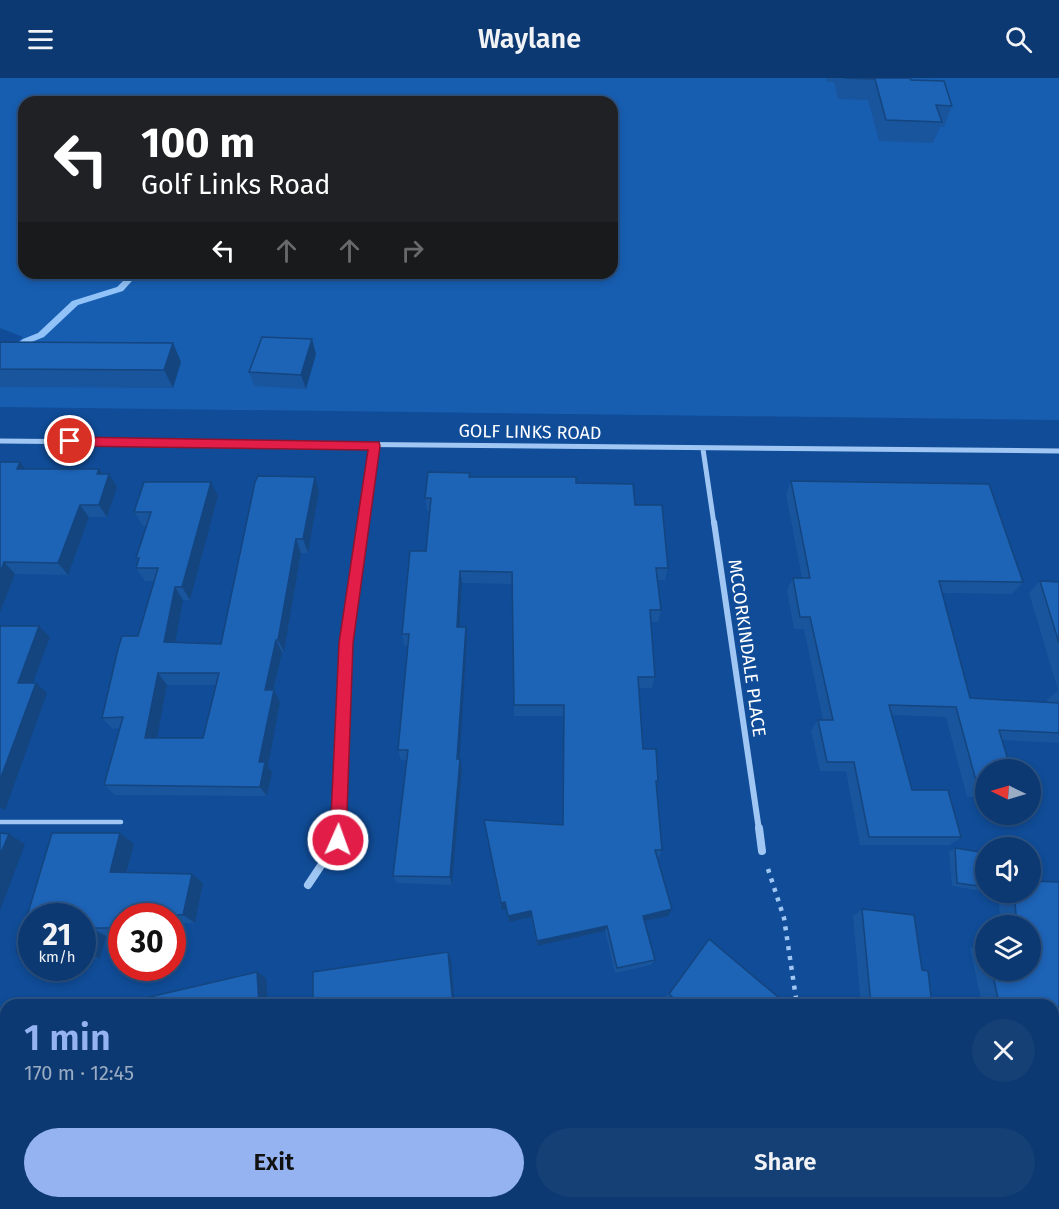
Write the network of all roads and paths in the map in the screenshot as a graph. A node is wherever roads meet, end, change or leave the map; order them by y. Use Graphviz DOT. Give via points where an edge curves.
graph roads {
  1 [pos="0,441"];
  2 [pos="374,446"];
  3 [pos="703,449"];
  4 [pos="1059,450"];
  5 [pos="0,822"];
  6 [pos="121,822"];
  7 [pos="762,851"];
  8 [pos="308,885"];
  9 [pos="796,999"];
  1 -- 2 [label="street, GOLF LINKS ROAD"];
  2 -- 3 [label="street, GOLF LINKS ROAD"];
  2 -- 8 [label="street" via="346,643 338,840"];
  3 -- 4 [label="street, GOLF LINKS ROAD"];
  3 -- 7 [label="street, MCCORKINDALE PLACE"];
  5 -- 6 [label="lane"];
  7 -- 9 [label="path" via="784,918"];
}
